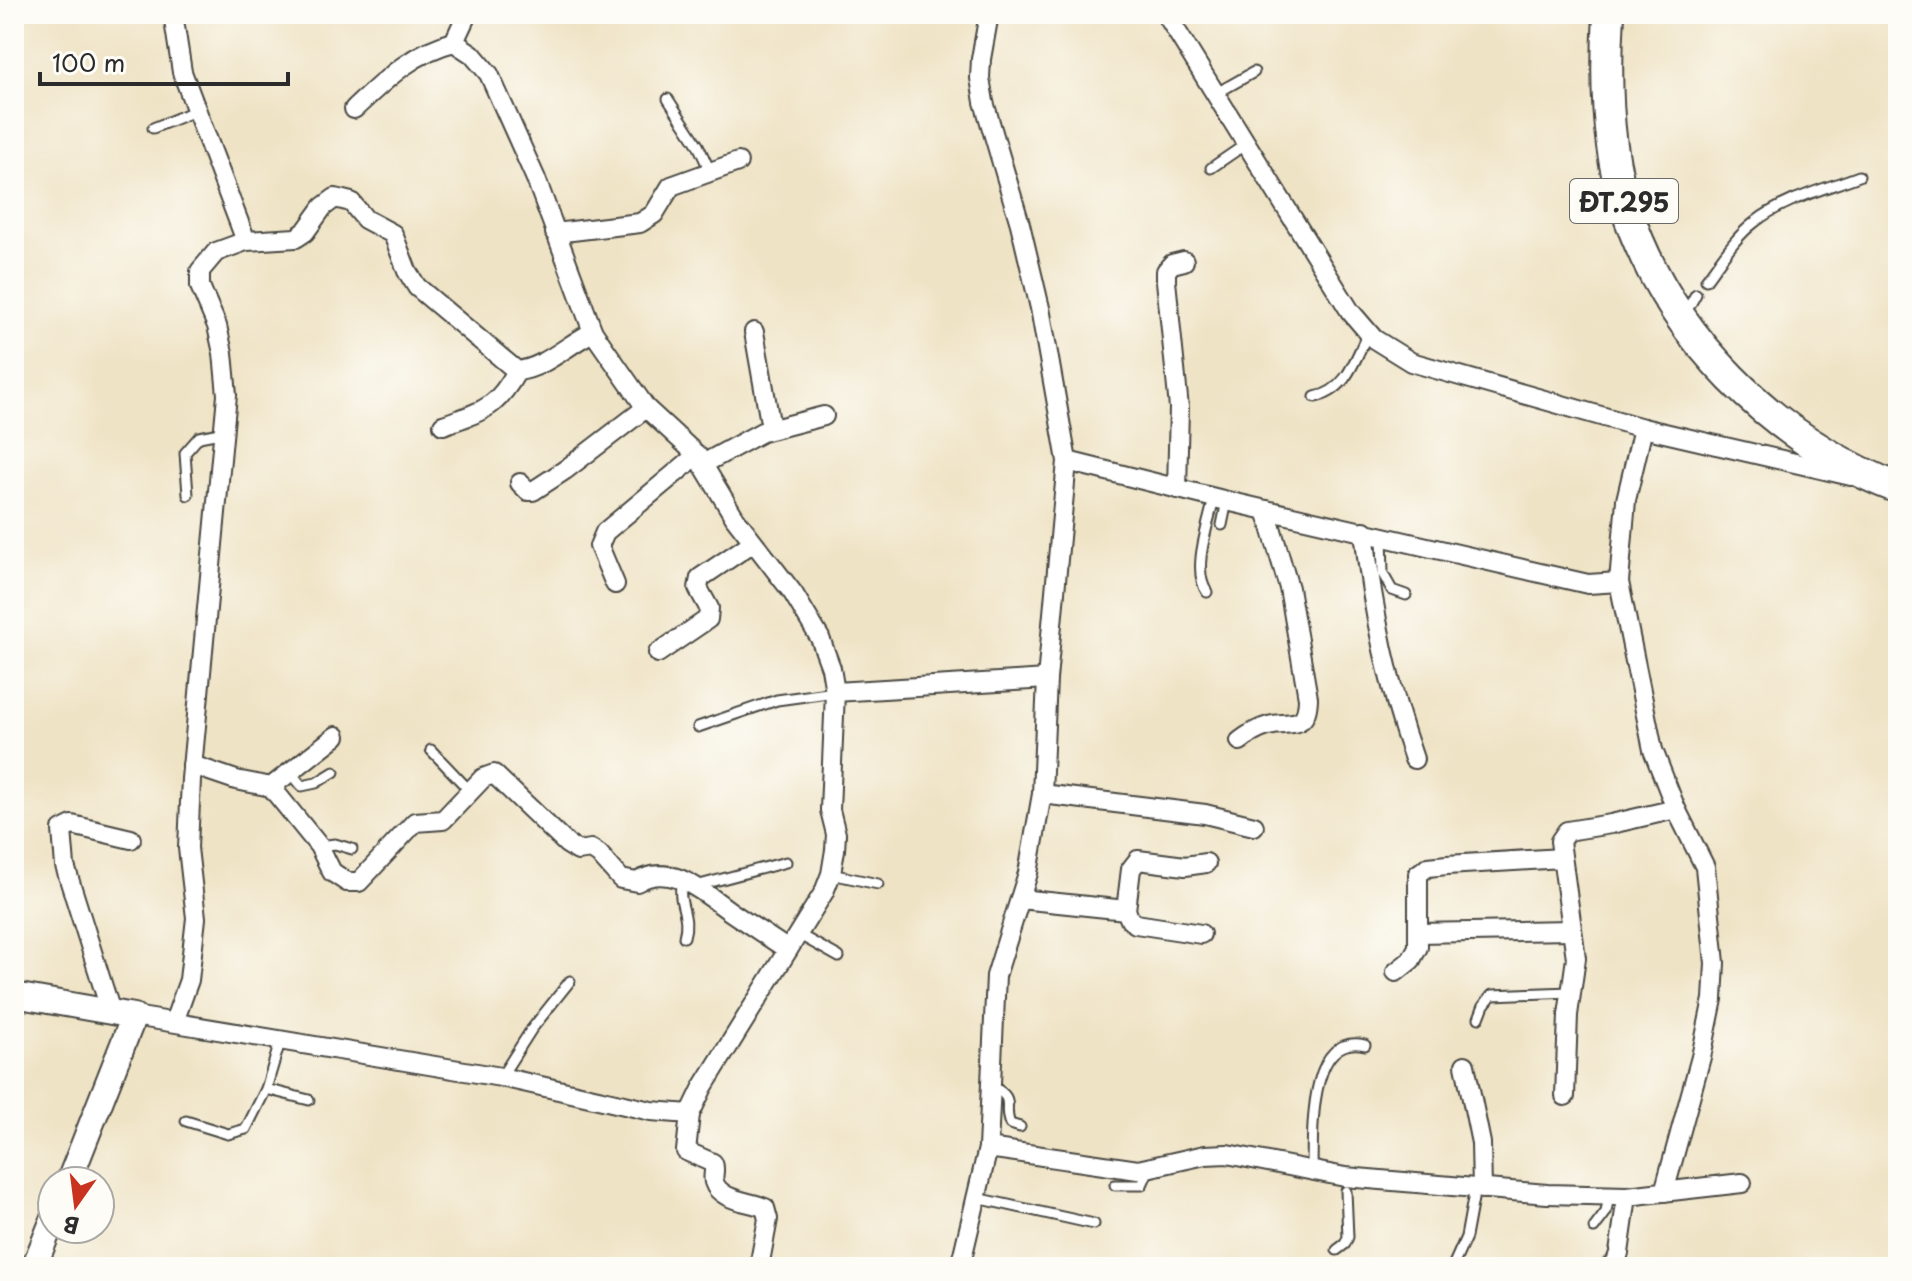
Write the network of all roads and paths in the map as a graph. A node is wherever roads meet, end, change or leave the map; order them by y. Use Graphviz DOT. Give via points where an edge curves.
graph roads {
  1 [pos="173,14"];
  2 [pos="467,14"];
  3 [pos="989,14"];
  4 [pos="1166,14"];
  5 [pos="1609,14"];
  6 [pos="454,42"];
  7 [pos="1254,72"];
  8 [pos="1215,94"];
  9 [pos="668,99"];
  10 [pos="354,109"];
  11 [pos="195,111"];
  12 [pos="153,128"];
  13 [pos="1246,144"];
  14 [pos="738,162"];
  15 [pos="1211,168"];
  16 [pos="710,171"];
  17 [pos="1859,176"];
  18 [pos="555,233"];
  19 [pos="246,241"];
  20 [pos="1184,261"];
  21 [pos="1706,280"];
  22 [pos="1696,294"];
  23 [pos="1681,321"];
  24 [pos="593,332"];
  25 [pos="754,332"];
  26 [pos="1368,333"];
  27 [pos="517,371"];
  28 [pos="1315,397"];
  29 [pos="646,408"];
  30 [pos="824,416"];
  31 [pos="443,425"];
  32 [pos="771,428"];
  33 [pos="1643,428"];
  34 [pos="225,432"];
  35 [pos="700,459"];
  36 [pos="1067,461"];
  37 [pos="520,483"];
  38 [pos="1894,487"];
  39 [pos="1177,489"];
  40 [pos="188,495"];
  41 [pos="1221,499"];
  42 [pos="1266,510"];
  43 [pos="1222,525"];
  44 [pos="1373,533"];
  45 [pos="752,543"];
  46 [pos="1619,582"];
  47 [pos="615,584"];
  48 [pos="1207,592"];
  49 [pos="1406,595"];
  50 [pos="658,653"];
  51 [pos="1047,679"];
  52 [pos="835,692"];
  53 [pos="698,727"];
  54 [pos="336,736"];
  55 [pos="1240,741"];
  56 [pos="431,750"];
  57 [pos="1414,759"];
  58 [pos="192,765"];
  59 [pos="290,772"];
  60 [pos="334,772"];
  61 [pos="271,787"];
  62 [pos="470,791"];
  63 [pos="1042,794"];
  64 [pos="1676,809"];
  65 [pos="1254,826"];
  66 [pos="131,839"];
  67 [pos="319,846"];
  68 [pos="352,849"];
  69 [pos="1562,858"];
  70 [pos="786,862"];
  71 [pos="1206,863"];
  72 [pos="831,874"];
  73 [pos="689,883"];
  74 [pos="878,884"];
  75 [pos="1020,899"];
  76 [pos="1126,910"];
  77 [pos="1572,930"];
  78 [pos="1418,933"];
  79 [pos="1201,934"];
  80 [pos="684,937"];
  81 [pos="793,942"];
  82 [pos="839,957"];
  83 [pos="1396,972"];
  84 [pos="570,981"];
  85 [pos="1571,992"];
  86 [pos="14,995"];
  87 [pos="122,1014"];
  88 [pos="1479,1018"];
  89 [pos="174,1022"];
  90 [pos="280,1042"];
  91 [pos="1365,1045"];
  92 [pos="1465,1065"];
  93 [pos="501,1077"];
  94 [pos="993,1087"];
  95 [pos="266,1089"];
  96 [pos="1565,1096"];
  97 [pos="309,1100"];
  98 [pos="690,1114"];
  99 [pos="186,1121"];
  100 [pos="1020,1127"];
  101 [pos="988,1148"];
  102 [pos="74,1165"];
  103 [pos="1149,1169"];
  104 [pos="1312,1172"];
  105 [pos="1742,1183"];
  106 [pos="1346,1184"];
  107 [pos="1115,1185"];
  108 [pos="1479,1189"];
  109 [pos="1664,1192"];
  110 [pos="1618,1196"];
  111 [pos="977,1198"];
  112 [pos="1094,1224"];
  113 [pos="1594,1228"];
  114 [pos="43,1245"];
  115 [pos="1337,1250"];
  116 [pos="1453,1266"];
  117 [pos="34,1267"];
  118 [pos="759,1267"];
  119 [pos="960,1267"];
  120 [pos="1609,1267"];
  1 -- 11 [label="street" via="182,72"];
  2 -- 6 [label="street"];
  3 -- 36 [label="street" via="981,59 984,102 1037,294"];
  4 -- 8 [label="street"];
  5 -- 23 [label="main road, ĐT.295" via="1610,133 1626,207"];
  6 -- 10 [label="street" via="431,48 400,68"];
  6 -- 18 [label="street" via="489,74"];
  7 -- 8 [label="lane"];
  8 -- 13 [label="street"];
  9 -- 16 [label="lane"];
  11 -- 12 [label="lane"];
  11 -- 19 [label="street"];
  13 -- 15 [label="lane"];
  13 -- 26 [label="street"];
  14 -- 16 [label="street"];
  16 -- 18 [label="street" via="671,186 654,214 640,223"];
  17 -- 21 [label="lane" via="1756,221"];
  18 -- 24 [label="street"];
  19 -- 27 [label="street" via="296,238 335,198 351,202 365,219 393,234 417,287"];
  19 -- 34 [label="street" via="216,252 200,271 200,286 223,353"];
  20 -- 39 [label="street" via="1166,271 1179,408"];
  22 -- 23 [label="lane"];
  23 -- 38 [label="main road, ĐT.295" via="1724,372 1784,425"];
  24 -- 27 [label="street" via="532,369"];
  24 -- 29 [label="street"];
  25 -- 32 [label="street"];
  26 -- 28 [label="lane" via="1344,381"];
  26 -- 33 [label="street" via="1411,362"];
  27 -- 31 [label="street" via="505,394 490,407"];
  29 -- 35 [label="street"];
  29 -- 37 [label="street" via="533,491"];
  30 -- 32 [label="street"];
  32 -- 35 [label="street"];
  33 -- 38 [label="street"];
  33 -- 46 [label="street" via="1626,500"];
  34 -- 40 [label="lane" via="190,444 185,453"];
  34 -- 58 [label="street"];
  35 -- 45 [label="street"];
  35 -- 47 [label="street" via="605,532 599,546"];
  36 -- 39 [label="street"];
  36 -- 51 [label="street"];
  39 -- 41 [label="street"];
  41 -- 42 [label="street"];
  41 -- 43 [label="lane"];
  41 -- 48 [label="lane" via="1200,563 1199,580"];
  42 -- 44 [label="street"];
  42 -- 55 [label="street" via="1289,588 1308,712 1295,723 1266,726"];
  44 -- 46 [label="street" via="1588,584"];
  44 -- 49 [label="lane" via="1383,574 1392,590"];
  44 -- 57 [label="street" via="1370,588"];
  45 -- 50 [label="street" via="700,578 708,619"];
  45 -- 52 [label="street" via="793,593 820,638"];
  46 -- 64 [label="street" via="1644,715"];
  51 -- 52 [label="street"];
  51 -- 63 [label="street"];
  52 -- 53 [label="lane" via="777,700"];
  52 -- 72 [label="street" via="830,810 836,834"];
  54 -- 59 [label="street"];
  56 -- 62 [label="lane"];
  58 -- 61 [label="street"];
  58 -- 89 [label="street" via="188,848 196,918 189,980"];
  59 -- 60 [label="lane" via="302,786"];
  59 -- 61 [label="street"];
  61 -- 67 [label="street"];
  62 -- 67 [label="street" via="443,820 415,822 359,882 347,882 332,872"];
  62 -- 73 [label="street" via="494,774 567,844 599,854 621,879 637,882 659,875"];
  63 -- 65 [label="street" via="1205,814"];
  63 -- 75 [label="street"];
  64 -- 69 [label="street" via="1567,831 1560,841"];
  64 -- 109 [label="street" via="1705,867 1715,963 1701,1057"];
  66 -- 87 [label="street" via="72,825 62,830 65,866"];
  67 -- 68 [label="lane"];
  69 -- 77 [label="street"];
  69 -- 78 [label="street" via="1421,870"];
  70 -- 73 [label="lane"];
  71 -- 76 [label="street" via="1138,860 1131,869"];
  72 -- 74 [label="lane"];
  72 -- 81 [label="street"];
  73 -- 80 [label="lane" via="679,894 688,923"];
  73 -- 81 [label="street"];
  75 -- 76 [label="street"];
  75 -- 94 [label="street" via="996,976"];
  76 -- 79 [label="street" via="1136,924"];
  77 -- 78 [label="street"];
  77 -- 85 [label="street" via="1576,958"];
  78 -- 83 [label="street" via="1411,960"];
  81 -- 82 [label="lane"];
  81 -- 98 [label="street"];
  84 -- 93 [label="lane"];
  85 -- 88 [label="lane" via="1492,995"];
  85 -- 96 [label="street"];
  86 -- 87 [label="street"];
  87 -- 89 [label="street"];
  87 -- 102 [label="street"];
  89 -- 90 [label="street"];
  90 -- 93 [label="street"];
  90 -- 95 [label="lane"];
  91 -- 104 [label="lane" via="1338,1048 1319,1080"];
  92 -- 108 [label="street" via="1481,1143"];
  93 -- 98 [label="street" via="651,1111"];
  94 -- 100 [label="lane" via="1008,1099 1007,1120"];
  94 -- 101 [label="street"];
  95 -- 97 [label="lane"];
  95 -- 99 [label="lane" via="246,1129 228,1134"];
  98 -- 118 [label="street" via="686,1151 713,1163 714,1182 724,1194 765,1208 768,1219"];
  101 -- 103 [label="street"];
  101 -- 111 [label="street"];
  103 -- 104 [label="street" via="1227,1154"];
  103 -- 107 [label="lane" via="1142,1185"];
  104 -- 106 [label="street"];
  105 -- 109 [label="street"];
  106 -- 108 [label="street"];
  106 -- 115 [label="lane" via="1348,1237"];
  108 -- 110 [label="street"];
  108 -- 116 [label="lane"];
  109 -- 110 [label="street"];
  110 -- 113 [label="lane"];
  110 -- 120 [label="street" via="1619,1253"];
  111 -- 112 [label="lane"];
  111 -- 119 [label="street"];
  114 -- 117 [label="street"];
}
